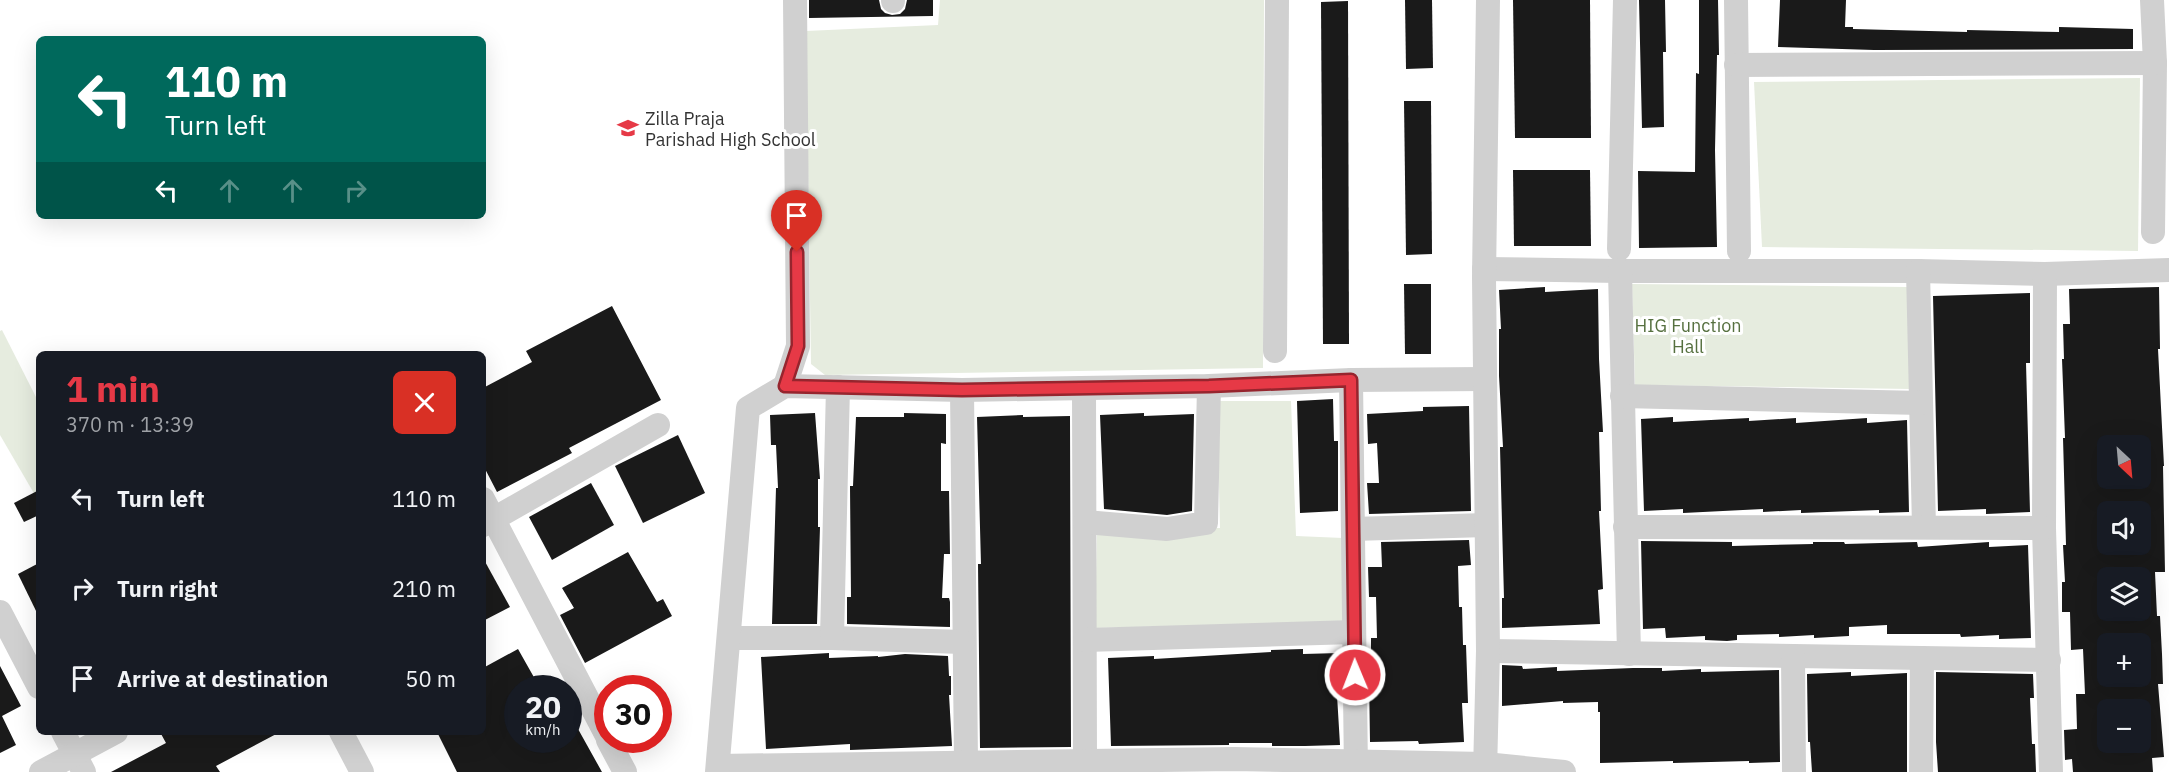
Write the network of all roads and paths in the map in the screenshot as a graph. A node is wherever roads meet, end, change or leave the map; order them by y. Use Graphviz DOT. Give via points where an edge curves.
graph roads {
  1 [pos="795,0"];
  2 [pos="1277,0"];
  3 [pos="1488,0"];
  4 [pos="1625,0"];
  5 [pos="1736,0"];
  6 [pos="2152,0"];
  7 [pos="2155,63"];
  8 [pos="1736,65"];
  9 [pos="2153,232"];
  10 [pos="1739,251"];
  11 [pos="1620,260"];
  12 [pos="1484,268"];
  13 [pos="2169,270"];
  14 [pos="1918,271"];
  15 [pos="2045,274"];
  16 [pos="1275,351"];
  17 [pos="1351,380"];
  18 [pos="1485,380"];
  19 [pos="785,386"];
  20 [pos="1209,386"];
  21 [pos="838,387"];
  22 [pos="1084,388"];
  23 [pos="962,390"];
  24 [pos="1622,396"];
  25 [pos="1921,403"];
  26 [pos="658,425"];
  27 [pos="486,514"];
  28 [pos="1085,522"];
  29 [pos="1486,525"];
  30 [pos="1625,527"];
  31 [pos="1924,527"];
  32 [pos="2044,528"];
  33 [pos="1353,529"];
  34 [pos="0,612"];
  35 [pos="1354,632"];
  36 [pos="729,638"];
  37 [pos="832,638"];
  38 [pos="1085,640"];
  39 [pos="963,642"];
  40 [pos="1488,651"];
  41 [pos="1629,654"];
  42 [pos="1792,656"];
  43 [pos="1922,658"];
  44 [pos="2049,660"];
  45 [pos="36,681"];
  46 [pos="594,713"];
  47 [pos="65,735"];
  48 [pos="112,735"];
  49 [pos="343,735"];
  50 [pos="615,753"];
  51 [pos="1085,761"];
  52 [pos="966,762"];
  53 [pos="79,763"];
  54 [pos="1234,766"];
  55 [pos="1356,766"];
  56 [pos="1485,768"];
  57 [pos="718,769"];
  58 [pos="41,772"];
  59 [pos="362,772"];
  60 [pos="625,772"];
  61 [pos="1564,772"];
  62 [pos="1794,772"];
  63 [pos="1921,772"];
  64 [pos="2051,772"];
  1 -- 19 [label="street" via="798,346"];
  2 -- 16 [label="street"];
  3 -- 12 [label="street"];
  4 -- 11 [label="street"];
  5 -- 8 [label="street"];
  6 -- 7 [label="street"];
  7 -- 8 [label="street"];
  7 -- 9 [label="street"];
  8 -- 10 [label="street"];
  11 -- 12 [label="street"];
  11 -- 14 [label="street"];
  11 -- 24 [label="street"];
  12 -- 18 [label="street"];
  13 -- 15 [label="street"];
  14 -- 15 [label="street"];
  14 -- 25 [label="street"];
  15 -- 32 [label="street"];
  17 -- 18 [label="street"];
  17 -- 20 [label="street"];
  17 -- 33 [label="street"];
  18 -- 29 [label="street"];
  19 -- 21 [label="street"];
  19 -- 36 [label="street" via="748,408"];
  20 -- 22 [label="street"];
  20 -- 28 [label="street" via="1206,523 1167,529"];
  21 -- 23 [label="street"];
  21 -- 37 [label="street"];
  22 -- 23 [label="street"];
  22 -- 28 [label="street"];
  23 -- 39 [label="street"];
  24 -- 25 [label="street"];
  24 -- 30 [label="street"];
  25 -- 31 [label="street"];
  26 -- 27 [label="street"];
  27 -- 46 [label="street"];
  28 -- 38 [label="street"];
  29 -- 33 [label="street"];
  29 -- 40 [label="street"];
  30 -- 31 [label="street"];
  30 -- 41 [label="street"];
  31 -- 32 [label="street"];
  32 -- 44 [label="street"];
  33 -- 35 [label="street"];
  34 -- 45 [label="street"];
  35 -- 38 [label="street"];
  35 -- 55 [label="street"];
  36 -- 37 [label="street"];
  36 -- 57 [label="street"];
  37 -- 39 [label="street"];
  38 -- 51 [label="street"];
  39 -- 52 [label="street"];
  40 -- 41 [label="street"];
  40 -- 56 [label="street"];
  41 -- 42 [label="street"];
  42 -- 43 [label="street"];
  42 -- 62 [label="street"];
  43 -- 44 [label="street"];
  43 -- 63 [label="street"];
  44 -- 64 [label="street"];
  47 -- 53 [label="street"];
  48 -- 53 [label="street"];
  49 -- 59 [label="street"];
  50 -- 60 [label="street"];
  51 -- 52 [label="street"];
  51 -- 54 [label="street"];
  52 -- 57 [label="street"];
  53 -- 58 [label="street"];
  54 -- 55 [label="street"];
  55 -- 56 [label="street"];
  56 -- 61 [label="street"];
}
